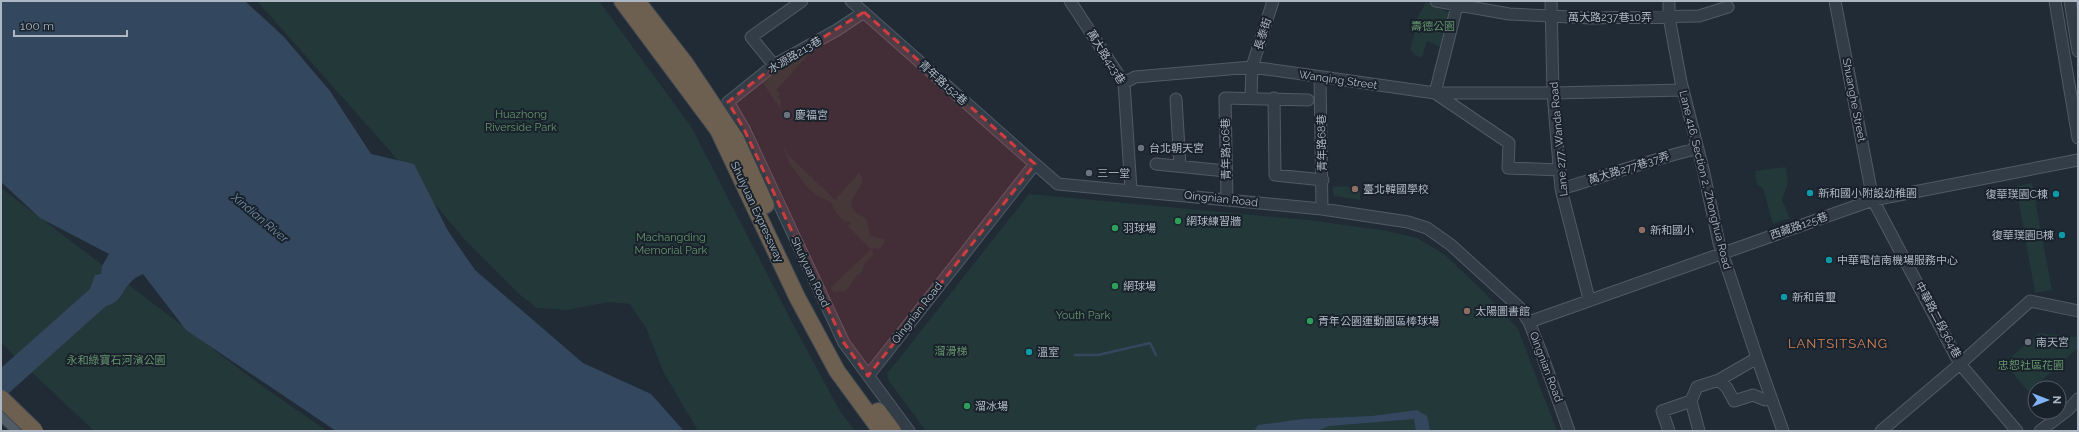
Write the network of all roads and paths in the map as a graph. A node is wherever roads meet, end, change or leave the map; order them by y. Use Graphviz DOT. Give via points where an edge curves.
graph roads {
  1 [pos="610,1"];
  2 [pos="622,1"];
  3 [pos="637,1"];
  4 [pos="802,1"];
  5 [pos="851,1"];
  6 [pos="1070,1"];
  7 [pos="1273,1"];
  8 [pos="1436,1"];
  9 [pos="1551,1"];
  10 [pos="1669,1"];
  11 [pos="1835,1"];
  12 [pos="2055,1"];
  13 [pos="2070,1"];
  14 [pos="1457,6"];
  15 [pos="1728,7"];
  16 [pos="864,12"];
  17 [pos="1552,17"];
  18 [pos="1669,17"];
  19 [pos="638,24"];
  20 [pos="2078,51"];
  21 [pos="774,65"];
  22 [pos="1252,68"];
  23 [pos="1320,77"];
  24 [pos="1124,83"];
  25 [pos="1683,90"];
  26 [pos="1435,93"];
  27 [pos="1553,93"];
  28 [pos="1251,97"];
  29 [pos="1274,98"];
  30 [pos="1176,99"];
  31 [pos="1308,100"];
  32 [pos="728,102"];
  33 [pos="2078,138"];
  34 [pos="1696,146"];
  35 [pos="2078,160"];
  36 [pos="1035,164"];
  37 [pos="1156,164"];
  38 [pos="1180,166"];
  39 [pos="1560,170"];
  40 [pos="1226,171"];
  41 [pos="1323,180"];
  42 [pos="1561,189"];
  43 [pos="1131,190"];
  44 [pos="1227,200"];
  45 [pos="1873,200"];
  46 [pos="1322,209"];
  47 [pos="1722,252"];
  48 [pos="1589,299"];
  49 [pos="2078,311"];
  50 [pos="1529,322"];
  51 [pos="1757,358"];
  52 [pos="1960,364"];
  53 [pos="868,376"];
  54 [pos="1719,380"];
  55 [pos="1764,380"];
  56 [pos="1,392"];
  57 [pos="1753,395"];
  58 [pos="1770,396"];
  59 [pos="2078,399"];
  60 [pos="1691,401"];
  61 [pos="3,407"];
  62 [pos="21,431"];
  63 [pos="34,431"];
  64 [pos="881,431"];
  65 [pos="893,431"];
  66 [pos="909,431"];
  67 [pos="1569,431"];
  68 [pos="1668,431"];
  69 [pos="1699,431"];
  70 [pos="1783,431"];
  71 [pos="1881,431"];
  72 [pos="2017,431"];
  73 [pos="2040,431"];
  1 -- 19 [label="highway"];
  2 -- 19 [label="highway, Shuiyuan Expressway"];
  3 -- 65 [label="highway, Shuiyuan Expressway" via="685,63 736,139 806,291 844,362"];
  4 -- 21 [label="street" via="751,37"];
  5 -- 16 [label="street, 青年路152巷"];
  6 -- 24 [label="street, 萬大路423巷"];
  7 -- 22 [label="street, 長泰街"];
  8 -- 14 [label="street, 萬大路237巷10弄"];
  9 -- 17 [label="street, Lane 277, Wanda Road"];
  10 -- 18 [label="street, Lane 416, Section 2, Zhonghua Road"];
  11 -- 45 [label="street, Shuanghe Street"];
  12 -- 33 [label="street"];
  13 -- 20 [label="street"];
  14 -- 17 [label="street, 萬大路237巷10弄"];
  14 -- 26 [label="street"];
  15 -- 18 [label="street, 萬大路237巷10弄" via="1699,16"];
  16 -- 21 [label="street, 水源路213巷"];
  16 -- 36 [label="street, 青年路152巷"];
  17 -- 18 [label="street, 萬大路237巷10弄"];
  17 -- 27 [label="street, Lane 277, Wanda Road"];
  18 -- 25 [label="street, Lane 416, Section 2, Zhonghua Road"];
  19 -- 64 [label="highway, Shuiyuan Expressway" via="704,105 732,157 797,297 837,371"];
  21 -- 32 [label="street, 水源路213巷"];
  22 -- 23 [label="street, Wanqing Street"];
  22 -- 24 [label="street, Wanqing Street" via="1135,77"];
  22 -- 28 [label="street, 長泰街"];
  23 -- 26 [label="street, Wanqing Street"];
  23 -- 41 [label="street, 青年路68巷"];
  24 -- 43 [label="street, 萬大路423巷"];
  25 -- 27 [label="street, Wanqing Street"];
  25 -- 34 [label="street, Lane 416, Section 2, Zhonghua Road"];
  26 -- 27 [label="street, Wanqing Street"];
  26 -- 39 [label="street" via="1509,143 1508,168"];
  27 -- 39 [label="street, Lane 277, Wanda Road"];
  28 -- 29 [label="street"];
  28 -- 40 [label="street, 青年路106巷" via="1225,98"];
  29 -- 31 [label="street"];
  29 -- 41 [label="street" via="1275,175"];
  30 -- 38 [label="street"];
  32 -- 53 [label="street, Shuiyuan Road" via="744,129 844,343"];
  34 -- 42 [label="street, 萬大路277巷37弄" via="1691,150"];
  34 -- 47 [label="street, Lane 416, Section 2, Zhonghua Road"];
  35 -- 45 [label="street, 西藏路125巷"];
  36 -- 43 [label="street, Qingnian Road" via="1058,184"];
  36 -- 53 [label="street, Qingnian Road"];
  37 -- 38 [label="street"];
  38 -- 40 [label="street"];
  39 -- 42 [label="street, Lane 277, Wanda Road"];
  40 -- 44 [label="street, 青年路106巷"];
  41 -- 46 [label="street, 青年路68巷"];
  42 -- 48 [label="street, Lane 277, Wanda Road"];
  43 -- 44 [label="street, Qingnian Road"];
  44 -- 46 [label="street, Qingnian Road"];
  45 -- 47 [label="street, 西藏路125巷"];
  45 -- 52 [label="street, 中華路二段364巷"];
  46 -- 50 [label="street, Qingnian Road" via="1408,222 1427,228 1451,245 1514,301"];
  47 -- 48 [label="street, 西藏路125巷"];
  47 -- 51 [label="street, Lane 416, Section 2, Zhonghua Road"];
  48 -- 50 [label="street, 西藏路125巷"];
  49 -- 52 [label="street" via="2030,301"];
  50 -- 67 [label="street, Qingnian Road"];
  51 -- 54 [label="street"];
  51 -- 55 [label="street, Lane 416, Section 2, Zhonghua Road"];
  52 -- 71 [label="street"];
  52 -- 72 [label="street, 中華路二段364巷"];
  53 -- 66 [label="street, Shuiyuan Road"];
  54 -- 57 [label="street" via="1734,401"];
  54 -- 60 [label="street" via="1697,387"];
  55 -- 57 [label="street"];
  55 -- 58 [label="street, Lane 416, Section 2, Zhonghua Road"];
  56 -- 61 [label="main road"];
  57 -- 58 [label="street" via="1765,400"];
  58 -- 70 [label="street, Lane 416, Section 2, Zhonghua Road"];
  59 -- 73 [label="street"];
  60 -- 68 [label="street" via="1662,411"];
  60 -- 69 [label="street"];
  61 -- 62 [label="main road"];
  61 -- 63 [label="highway, bridge"];
}
